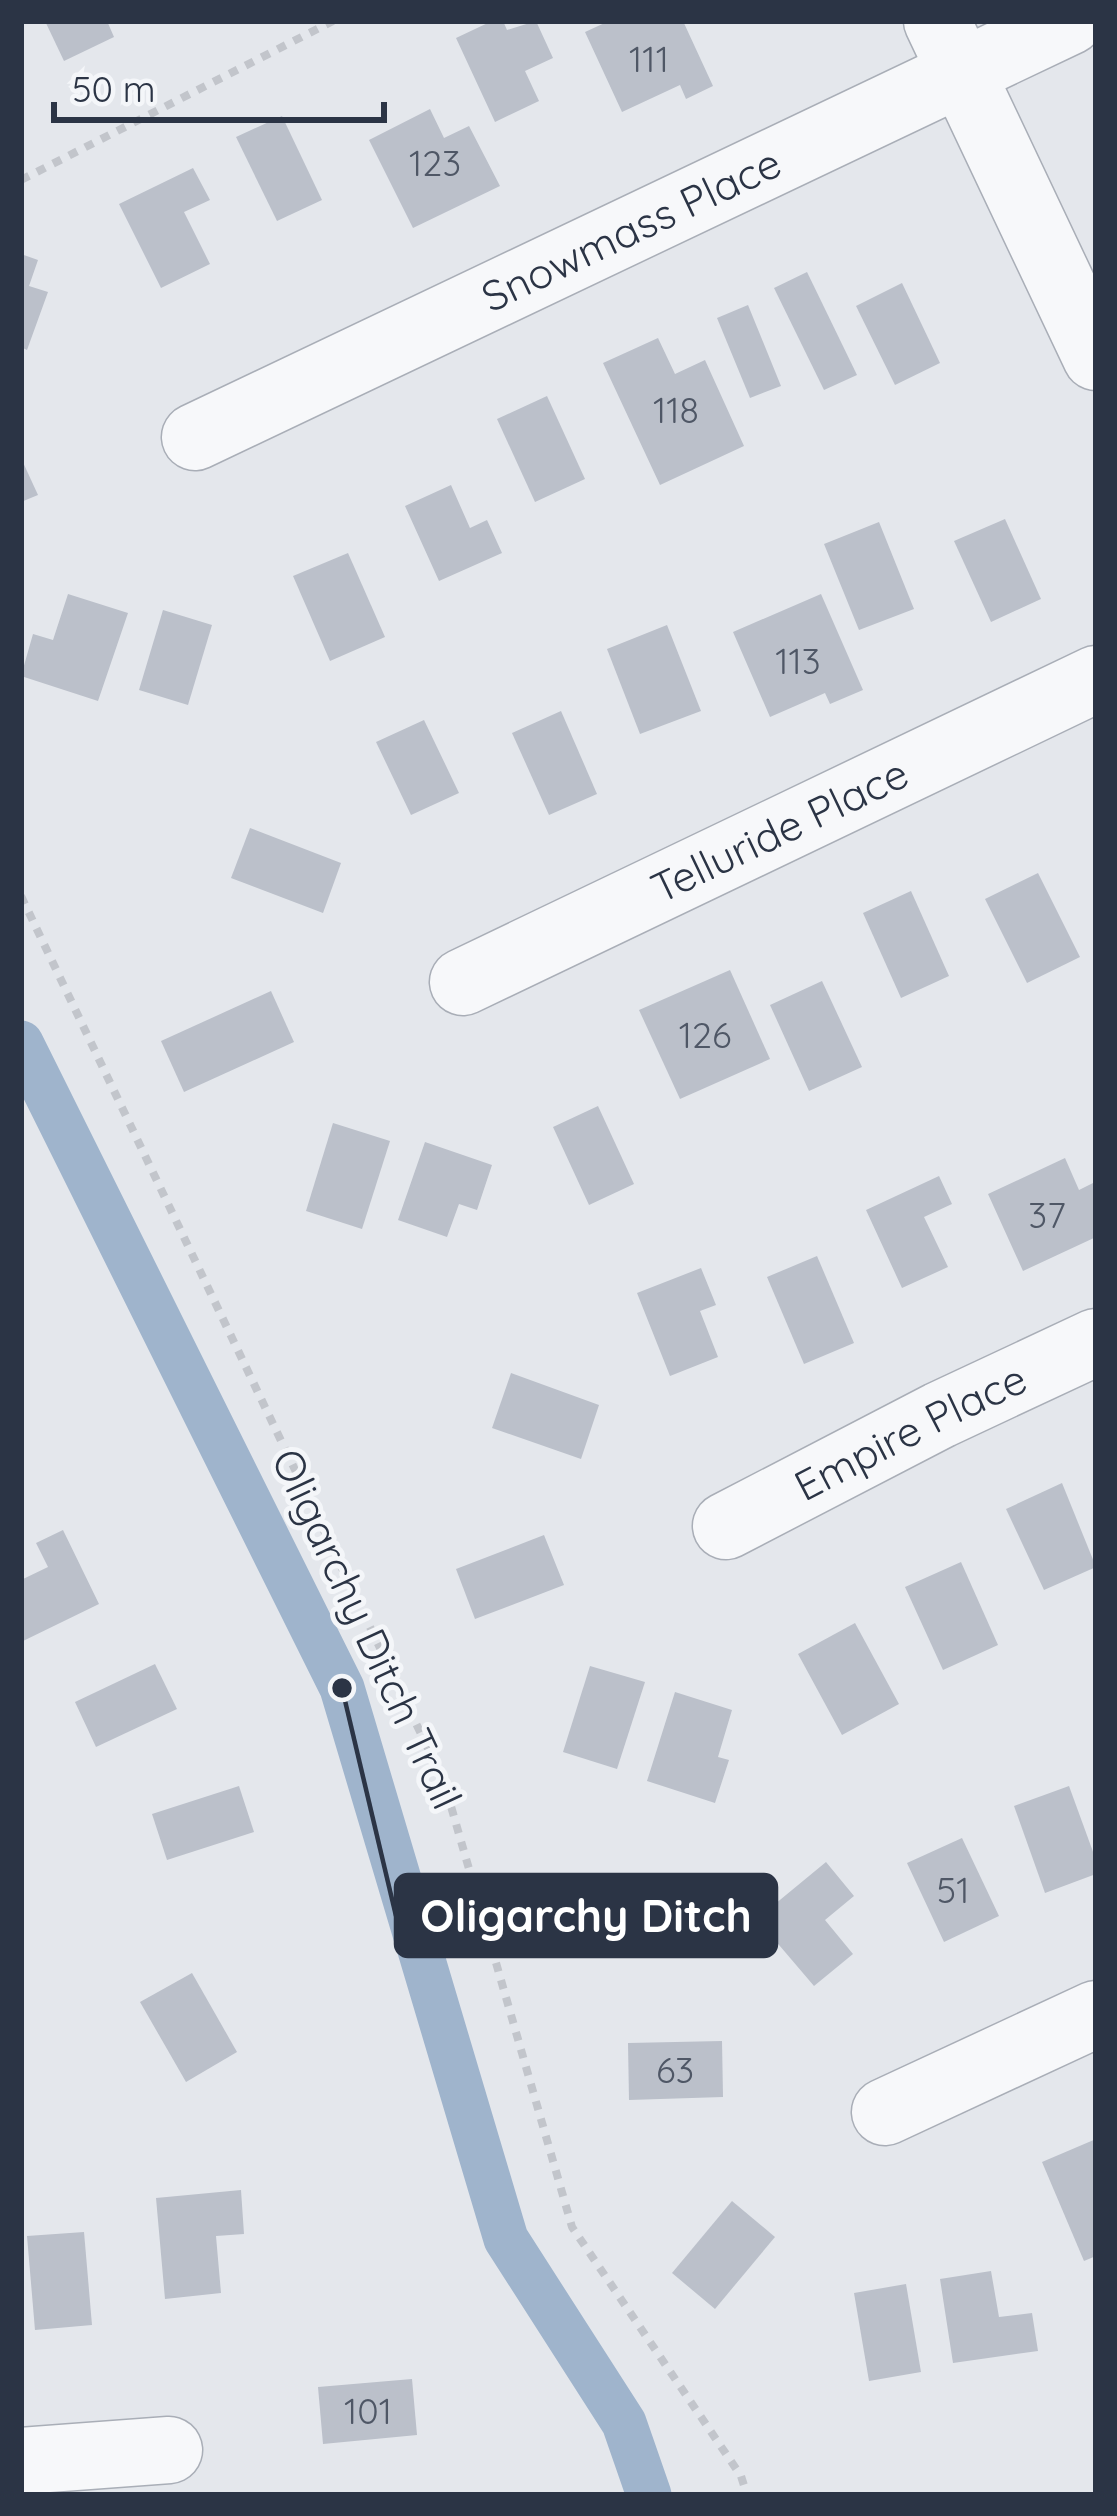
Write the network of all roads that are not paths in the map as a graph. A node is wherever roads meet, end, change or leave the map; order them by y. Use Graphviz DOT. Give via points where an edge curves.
graph roads {
  1 [pos="1070,21"];
  2 [pos="950,48"];
  3 [pos="1096,357"];
  4 [pos="195,437"];
  5 [pos="1096,679"];
  6 [pos="463,982"];
  7 [pos="1096,1342"];
  8 [pos="726,1526"];
  9 [pos="1096,2014"];
  10 [pos="884,2112"];
  11 [pos="169,2450"];
  12 [pos="21,2461"];
  1 -- 2 [label="street, Snowmass Place"];
  2 -- 3 [label="street"];
  2 -- 4 [label="street, Snowmass Place"];
  5 -- 6 [label="street, Telluride Place"];
  7 -- 8 [label="street, Empire Place"];
  9 -- 10 [label="street"];
  11 -- 12 [label="street"];
}
